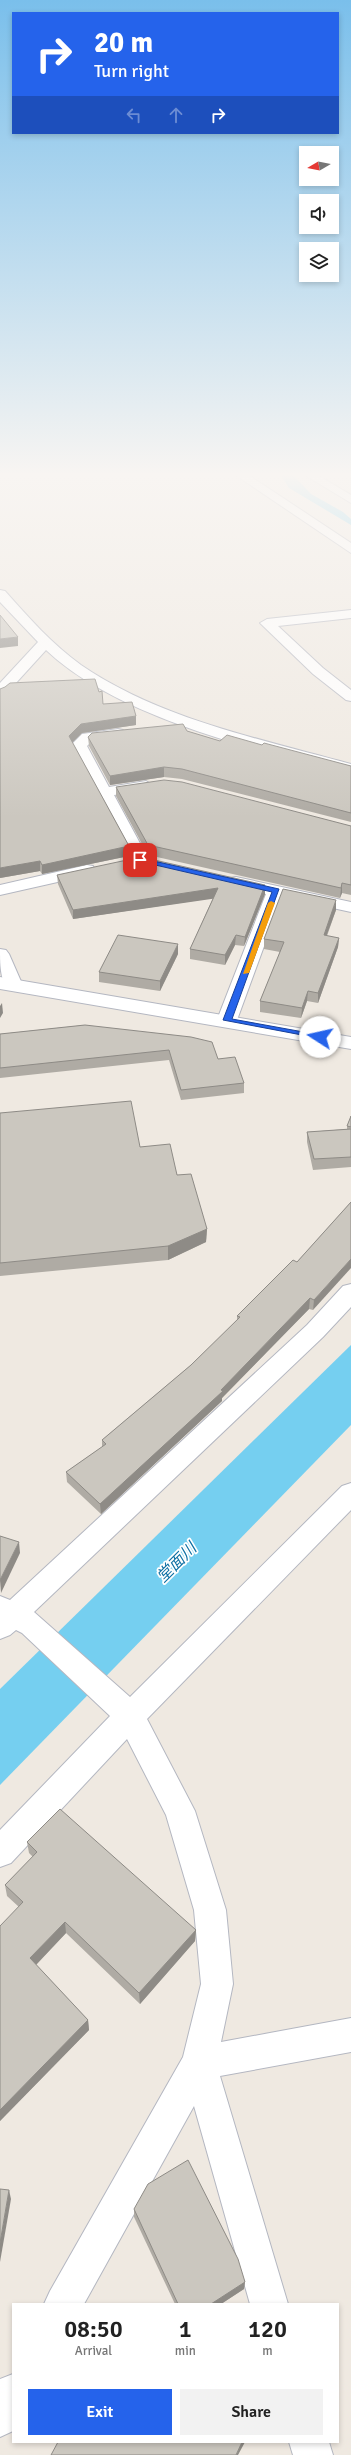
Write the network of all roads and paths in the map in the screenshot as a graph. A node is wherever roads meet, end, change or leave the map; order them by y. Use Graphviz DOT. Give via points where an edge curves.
graph roads {
  1 [pos="0,594"];
  2 [pos="351,614"];
  3 [pos="44,643"];
  4 [pos="0,692"];
  5 [pos="351,697"];
  6 [pos="194,724"];
  7 [pos="163,728"];
  8 [pos="133,732"];
  9 [pos="351,769"];
  10 [pos="164,783"];
  11 [pos="104,792"];
  12 [pos="140,862"];
  13 [pos="102,867"];
  14 [pos="223,879"];
  15 [pos="0,890"];
  16 [pos="276,891"];
  17 [pos="351,907"];
  18 [pos="0,954"];
  19 [pos="7,985"];
  20 [pos="227,1020"];
  21 [pos="351,1043"];
  22 [pos="351,1292"];
  23 [pos="351,1493"];
  24 [pos="11,1618"];
  25 [pos="130,1716"];
  26 [pos="0,1852"];
  27 [pos="351,2035"];
  28 [pos="199,2063"];
  29 [pos="64,2303"];
  30 [pos="269,2303"];
  31 [pos="12,2396"];
  32 [pos="0,2417"];
  33 [pos="309,2443"];
  34 [pos="313,2455"];
  1 -- 3 [label="street"];
  2 -- 5 [label="street" via="267,623 318,671"];
  3 -- 4 [label="street"];
  3 -- 6 [label="street" via="88,676"];
  6 -- 7 [label="street"];
  6 -- 9 [label="street"];
  8 -- 11 [label="street" via="87,737 79,745"];
  10 -- 11 [label="street"];
  11 -- 12 [label="street"];
  13 -- 15 [label="street"];
  14 -- 16 [label="street"];
  16 -- 17 [label="street"];
  16 -- 20 [label="street"];
  18 -- 19 [label="street"];
  19 -- 20 [label="street"];
  20 -- 21 [label="street"];
  22 -- 24 [label="street" via="315,1331"];
  23 -- 25 [label="street"];
  24 -- 25 [label="street"];
  25 -- 26 [label="street"];
  25 -- 28 [label="street" via="180,1811 210,1910 217,1984"];
  27 -- 28 [label="street"];
  28 -- 29 [label="street"];
  28 -- 30 [label="street"];
  31 -- 32 [label="street"];
  33 -- 34 [label="street"];
}
